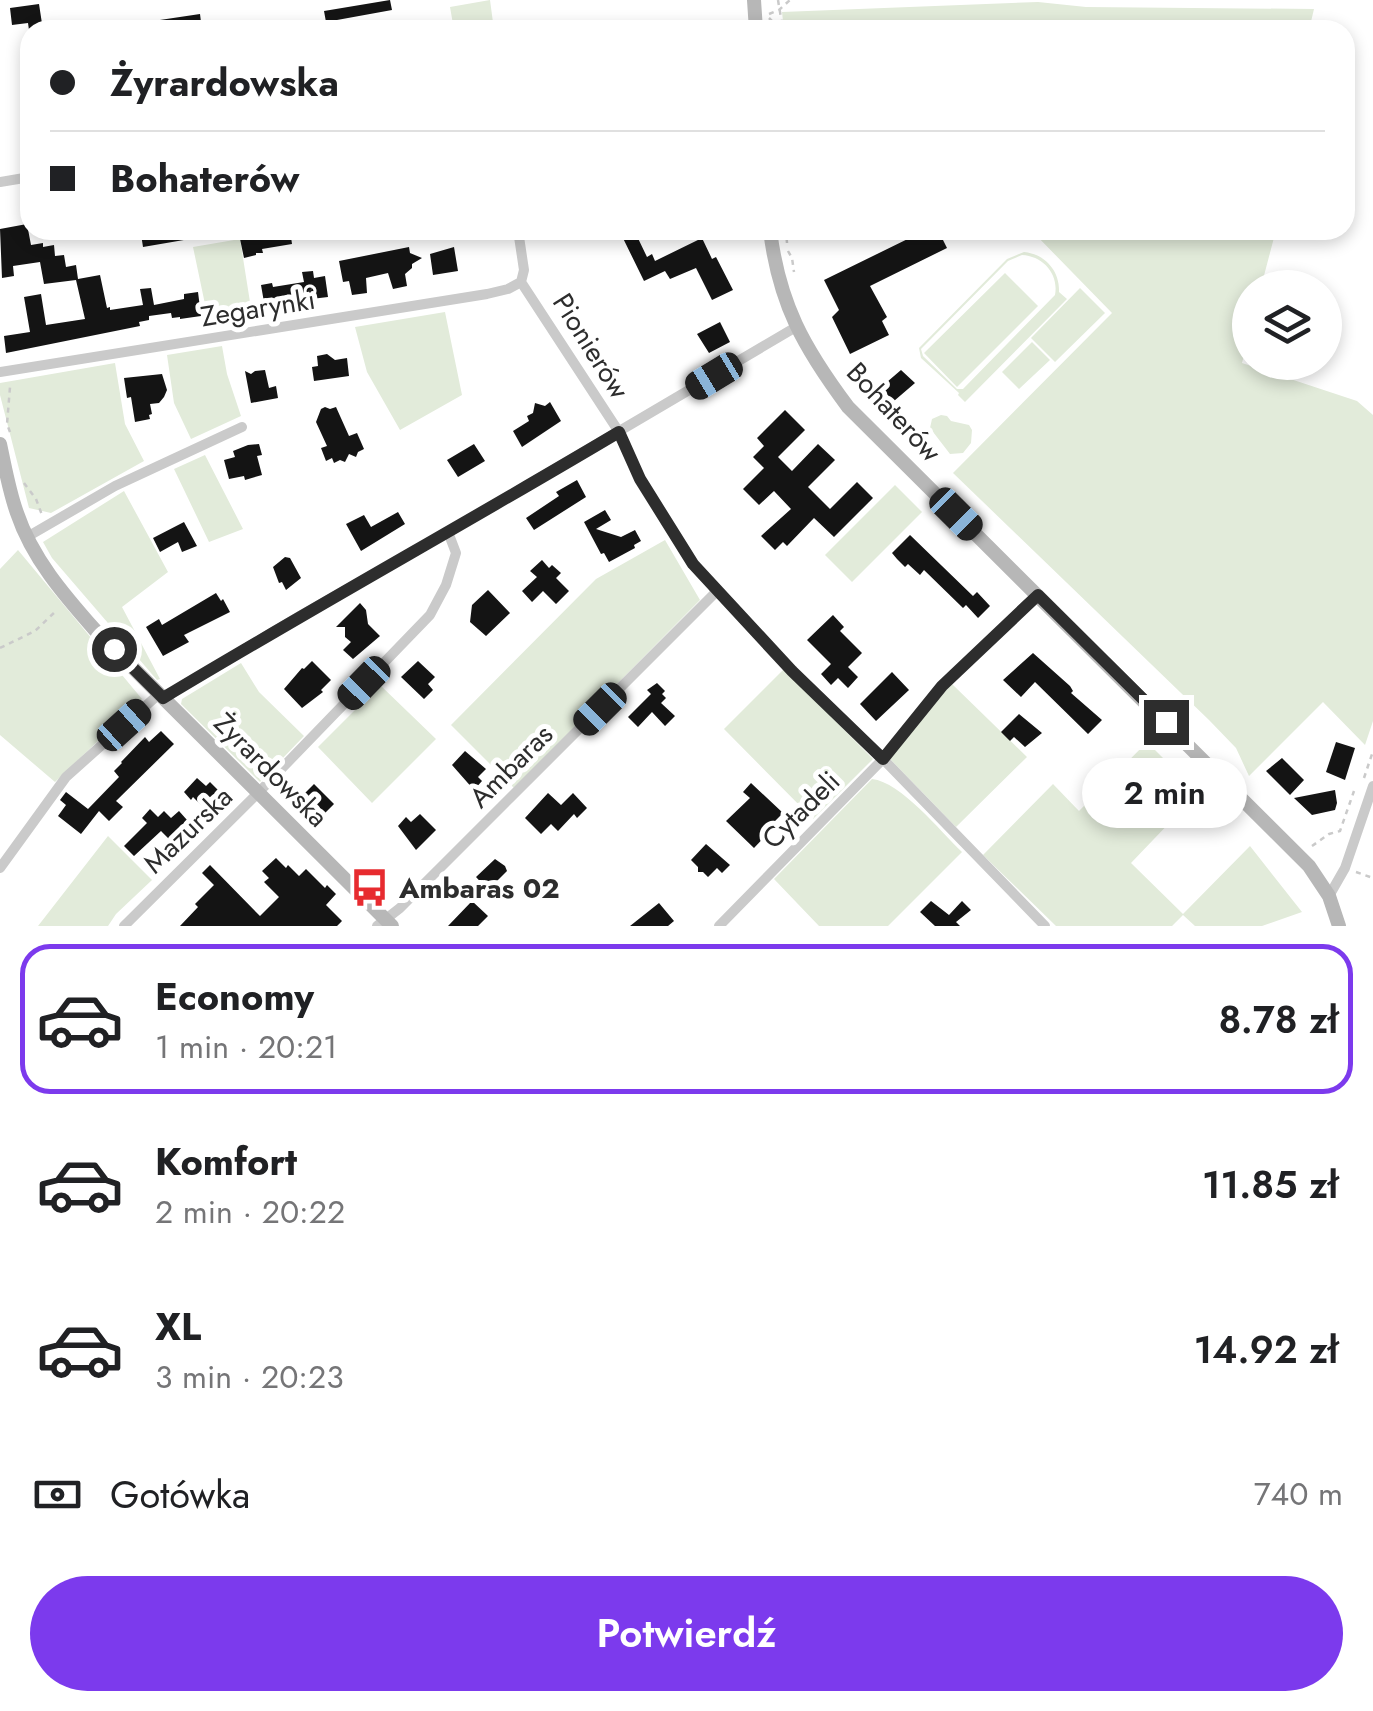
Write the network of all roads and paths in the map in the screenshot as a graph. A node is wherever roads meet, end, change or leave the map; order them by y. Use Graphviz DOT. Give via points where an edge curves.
graph roads {
  1 [pos="778,0"];
  2 [pos="790,0"];
  3 [pos="780,10"];
  4 [pos="771,20"];
  5 [pos="781,20"];
  6 [pos="520,240"];
  7 [pos="772,240"];
  8 [pos="521,282"];
  9 [pos="796,327"];
  10 [pos="0,372"];
  11 [pos="10,387"];
  12 [pos="242,426"];
  13 [pos="619,432"];
  14 [pos="6,443"];
  15 [pos="22,480"];
  16 [pos="46,526"];
  17 [pos="448,532"];
  18 [pos="27,537"];
  19 [pos="717,592"];
  20 [pos="1038,595"];
  21 [pos="62,606"];
  22 [pos="0,648"];
  23 [pos="161,696"];
  24 [pos="1373,752"];
  25 [pos="883,759"];
  26 [pos="1368,785"];
  27 [pos="258,793"];
  28 [pos="0,868"];
  29 [pos="1346,868"];
  30 [pos="1373,878"];
  31 [pos="1329,896"];
  32 [pos="384,923"];
  33 [pos="124,926"];
  34 [pos="719,926"];
  35 [pos="1046,926"];
  36 [pos="1339,926"];
  1 -- 3 [label="path"];
  2 -- 3 [label="path"];
  3 -- 4 [label="path" via="765,14"];
  3 -- 5 [label="path"];
  6 -- 8 [label="street, Pionierów"];
  7 -- 9 [label="street, Bohaterów"];
  8 -- 10 [label="street, Zegarynki" via="487,294"];
  8 -- 13 [label="street, Pionierów"];
  9 -- 13 [label="street"];
  9 -- 20 [label="street, Bohaterów" via="848,406"];
  11 -- 14 [label="path"];
  12 -- 16 [label="street"];
  13 -- 17 [label="street"];
  13 -- 19 [label="street, Pionierów" via="640,479"];
  14 -- 18 [label="street, Żyrardowska" via="16,512"];
  15 -- 16 [label="path"];
  16 -- 18 [label="street"];
  17 -- 23 [label="street"];
  17 -- 27 [label="street, Mazurska" via="456,553 430,615"];
  18 -- 23 [label="street, Żyrardowska" via="59,589"];
  19 -- 25 [label="street, Pionierów"];
  19 -- 32 [label="street, Ambaras"];
  20 -- 25 [label="street, Cytadeli" via="942,686"];
  20 -- 31 [label="street, Bohaterów" via="1309,866"];
  21 -- 22 [label="path" via="35,631"];
  23 -- 27 [label="street, Żyrardowska"];
  23 -- 28 [label="street" via="66,777"];
  24 -- 26 [label="path"];
  25 -- 34 [label="street, Cytadeli"];
  25 -- 35 [label="street, Pionierów"];
  26 -- 29 [label="street"];
  27 -- 32 [label="street, Żyrardowska"];
  27 -- 33 [label="street, Mazurska"];
  29 -- 30 [label="path"];
  29 -- 31 [label="street"];
  31 -- 36 [label="street, Bohaterów"];
}
